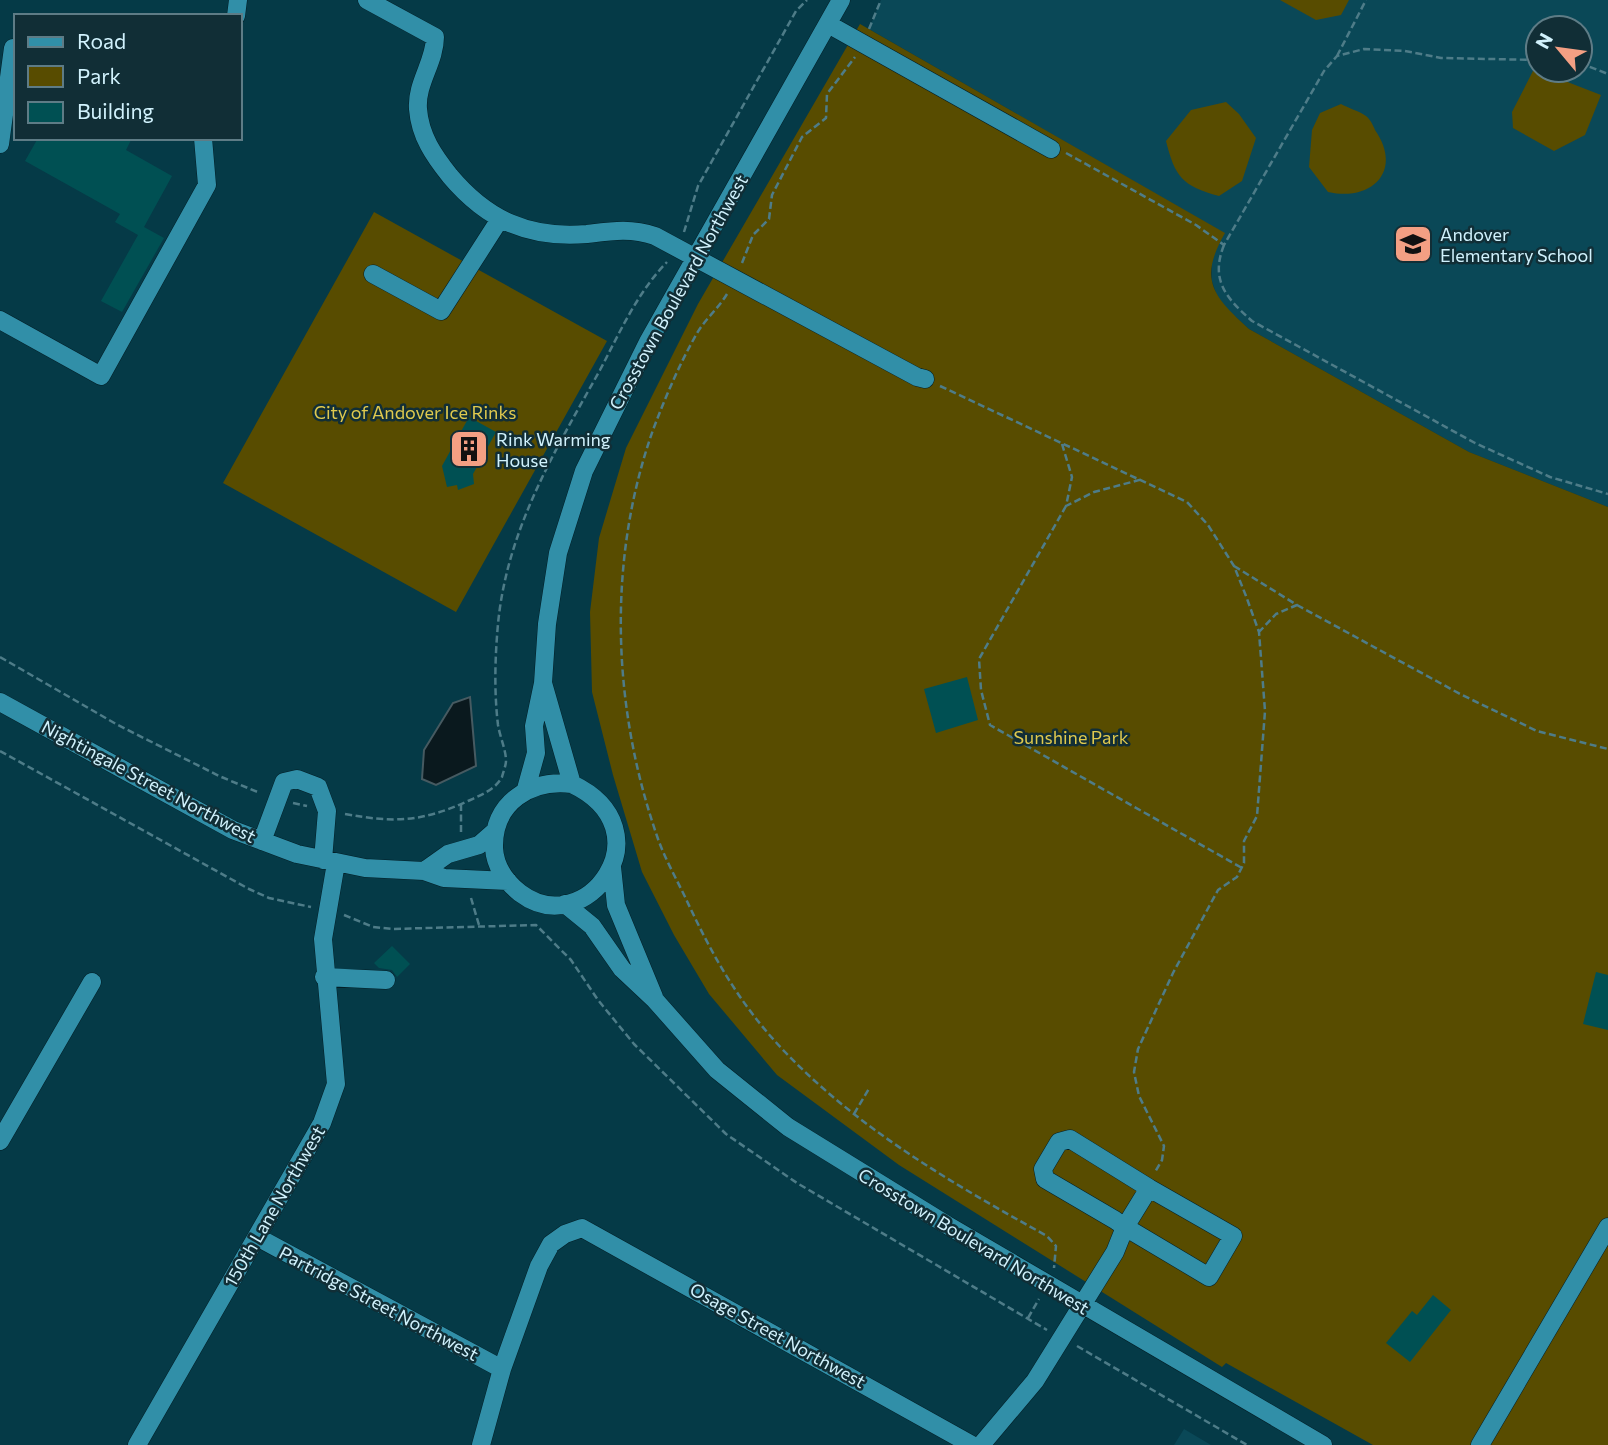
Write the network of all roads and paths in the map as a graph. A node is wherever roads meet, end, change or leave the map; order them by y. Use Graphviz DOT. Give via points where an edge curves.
graph roads {
  1 [pos="367,0"];
  2 [pos="807,0"];
  3 [pos="841,0"];
  4 [pos="881,0"];
  5 [pos="1366,0"];
  6 [pos="828,23"];
  7 [pos="866,37"];
  8 [pos="13,48"];
  9 [pos="857,54"];
  10 [pos="1337,55"];
  11 [pos="1524,60"];
  12 [pos="203,140"];
  13 [pos="0,144"];
  14 [pos="1051,149"];
  15 [pos="500,219"];
  16 [pos="683,233"];
  17 [pos="1224,245"];
  18 [pos="695,258"];
  19 [pos="668,260"];
  20 [pos="739,271"];
  21 [pos="373,274"];
  22 [pos="730,288"];
  23 [pos="0,320"];
  24 [pos="925,379"];
  25 [pos="1061,442"];
  26 [pos="1143,479"];
  27 [pos="1608,494"];
  28 [pos="1066,506"];
  29 [pos="1234,566"];
  30 [pos="1297,605"];
  31 [pos="1259,632"];
  32 [pos="0,657"];
  33 [pos="543,683"];
  34 [pos="0,702"];
  35 [pos="1608,749"];
  36 [pos="0,751"];
  37 [pos="572,784"];
  38 [pos="526,789"];
  39 [pos="277,798"];
  40 [pos="327,811"];
  41 [pos="495,831"];
  42 [pos="262,841"];
  43 [pos="329,861"];
  44 [pos="612,867"];
  45 [pos="1242,868"];
  46 [pos="424,872"];
  47 [pos="508,881"];
  48 [pos="565,904"];
  49 [pos="313,908"];
  50 [pos="342,914"];
  51 [pos="324,977"];
  52 [pos="386,980"];
  53 [pos="92,982"];
  54 [pos="655,1000"];
  55 [pos="870,1087"];
  56 [pos="854,1114"];
  57 [pos="2,1132"];
  58 [pos="1149,1188"];
  59 [pos="1125,1227"];
  60 [pos="1608,1227"];
  61 [pos="257,1237"];
  62 [pos="1053,1273"];
  63 [pos="1041,1294"];
  64 [pos="1082,1305"];
  65 [pos="1028,1318"];
  66 [pos="1047,1330"];
  67 [pos="1075,1345"];
  68 [pos="502,1369"];
  69 [pos="137,1445"];
  70 [pos="481,1445"];
  71 [pos="971,1445"];
  72 [pos="981,1445"];
  73 [pos="1247,1445"];
  74 [pos="1322,1445"];
  75 [pos="1480,1445"];
  1 -- 15 [label="street" via="435,37 435,50 420,88 418,108 424,137 456,183"];
  2 -- 16 [label="path" via="796,11 698,186"];
  3 -- 6 [label="street, Crosstown Boulevard Northwest"];
  4 -- 7 [label="path"];
  5 -- 10 [label="path"];
  6 -- 14 [label="street"];
  6 -- 18 [label="street, Crosstown Boulevard Northwest"];
  8 -- 13 [label="street"];
  9 -- 20 [label="path" via="827,94 826,118 802,137 772,195 769,219 753,235"];
  10 -- 11 [label="path" via="1364,49 1441,58"];
  10 -- 17 [label="path"];
  12 -- 23 [label="street" via="207,185 101,376"];
  14 -- 17 [label="path" via="1196,225"];
  15 -- 18 [label="street" via="521,230 554,234 640,231"];
  15 -- 21 [label="street" via="441,311"];
  17 -- 27 [label="path" via="1218,261 1220,280 1230,301 1252,321 1475,443 1550,477"];
  18 -- 24 [label="street"];
  18 -- 33 [label="street, Crosstown Boulevard Northwest" via="622,390 575,495 551,595"];
  19 -- 40 [label="path" via="635,305 539,482 516,537 498,635 498,724 506,762 501,777 492,789 420,819 388,820"];
  22 -- 56 [label="path" via="696,334 643,461 629,521 622,594 620,646 626,699 658,839 708,949 769,1034"];
  24 -- 25 [label="path"];
  25 -- 26 [label="path"];
  25 -- 28 [label="path" via="1072,477"];
  26 -- 28 [label="path" via="1094,492"];
  26 -- 29 [label="path" via="1200,513"];
  28 -- 45 [label="path" via="979,659 990,725"];
  29 -- 30 [label="path"];
  29 -- 31 [label="path"];
  30 -- 31 [label="path" via="1276,614"];
  30 -- 35 [label="path" via="1537,731"];
  31 -- 45 [label="path" via="1265,692 1262,768 1257,816 1244,841"];
  32 -- 39 [label="path" via="219,776"];
  33 -- 37 [label="street, Crosstown Boulevard Northwest"];
  33 -- 38 [label="street, Crosstown Boulevard Northwest" via="534,726 536,753"];
  34 -- 42 [label="street, Nightingale Street Northwest" via="233,830"];
  36 -- 49 [label="path" via="248,889"];
  37 -- 38 [label="street" via="552,782"];
  37 -- 44 [label="street, Crosstown Boulevard Northwest" via="591,793 610,817 617,847"];
  38 -- 41 [label="street, Crosstown Boulevard Northwest" via="502,813"];
  39 -- 40 [label="path"];
  39 -- 40 [label="street" via="284,782 297,779 318,787"];
  39 -- 42 [label="street"];
  40 -- 43 [label="street, 150th Lane Northwest"];
  41 -- 46 [label="street" via="479,845 448,853"];
  41 -- 47 [label="street" via="499,870"];
  42 -- 43 [label="street, Nightingale Street Northwest"];
  43 -- 46 [label="street, Nightingale Street Northwest"];
  43 -- 51 [label="street, 150th Lane Northwest"];
  44 -- 48 [label="street" via="601,885"];
  44 -- 54 [label="street, Crosstown Boulevard Northwest" via="616,905"];
  45 -- 58 [label="path" via="1217,890 1138,1049 1134,1072 1139,1096 1164,1146"];
  46 -- 47 [label="street, Nightingale Street Northwest" via="444,878"];
  47 -- 48 [label="street" via="526,898"];
  48 -- 54 [label="street, Crosstown Boulevard Northwest" via="592,926 622,969"];
  50 -- 65 [label="path" via="373,927 392,929 536,925 571,960 634,1044 726,1134 797,1183"];
  51 -- 52 [label="street"];
  51 -- 61 [label="street, 150th Lane Northwest" via="336,1084 322,1123"];
  53 -- 57 [label="street"];
  54 -- 64 [label="street, Crosstown Boulevard Northwest" via="717,1070 788,1128"];
  55 -- 56 [label="path"];
  56 -- 62 [label="path" via="938,1173 1047,1236 1056,1246"];
  58 -- 59 [label="street"];
  58 -- 59 [label="street" via="1070,1139 1059,1142 1043,1169 1045,1180"];
  58 -- 59 [label="street" via="1233,1236 1209,1277"];
  59 -- 64 [label="street"];
  60 -- 75 [label="street"];
  61 -- 68 [label="street, Partridge Street Northwest"];
  61 -- 69 [label="street, 150th Lane Northwest"];
  63 -- 65 [label="path"];
  64 -- 72 [label="street" via="1035,1381"];
  64 -- 74 [label="street, Crosstown Boulevard Northwest"];
  65 -- 66 [label="path"];
  67 -- 73 [label="path"];
  68 -- 70 [label="street"];
  68 -- 71 [label="street, Osage Street Northwest" via="551,1244 582,1228"];
}
